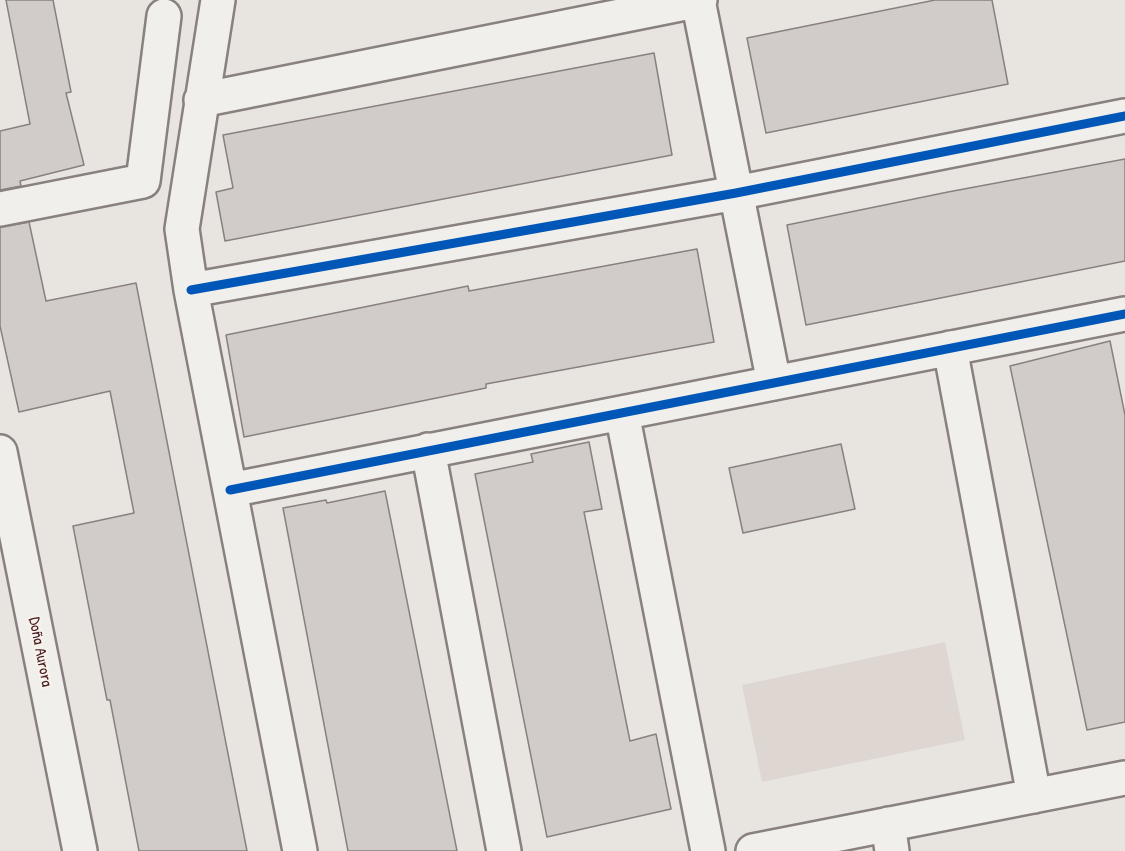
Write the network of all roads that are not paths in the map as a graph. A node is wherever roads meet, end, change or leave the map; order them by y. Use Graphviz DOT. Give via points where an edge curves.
graph roads {
  1 [pos="218,0"];
  2 [pos="698,0"];
  3 [pos="164,16"];
  4 [pos="201,100"];
  5 [pos="1125,116"];
  6 [pos="736,193"];
  7 [pos="0,209"];
  8 [pos="192,290"];
  9 [pos="1125,314"];
  10 [pos="950,348"];
  11 [pos="774,383"];
  12 [pos="622,413"];
  13 [pos="428,450"];
  14 [pos="0,453"];
  15 [pos="230,490"];
  16 [pos="1125,778"];
  17 [pos="1034,796"];
  18 [pos="890,838"];
  19 [pos="80,851"];
  20 [pos="300,851"];
  21 [pos="504,851"];
  22 [pos="708,851"];
  23 [pos="753,851"];
  1 -- 4 [label="street"];
  2 -- 4 [label="street"];
  2 -- 6 [label="street"];
  3 -- 7 [label="street" via="143,181"];
  4 -- 8 [label="street" via="182,229"];
  5 -- 6 [label="street"];
  6 -- 8 [label="street"];
  6 -- 11 [label="street"];
  8 -- 15 [label="street"];
  9 -- 10 [label="street"];
  10 -- 11 [label="street"];
  10 -- 17 [label="street"];
  11 -- 12 [label="street"];
  12 -- 13 [label="street"];
  12 -- 22 [label="street"];
  13 -- 15 [label="street"];
  13 -- 21 [label="street"];
  14 -- 19 [label="street, Doña Aurora"];
  15 -- 20 [label="street"];
  16 -- 17 [label="street"];
  17 -- 18 [label="street"];
  18 -- 23 [label="street"];
}
